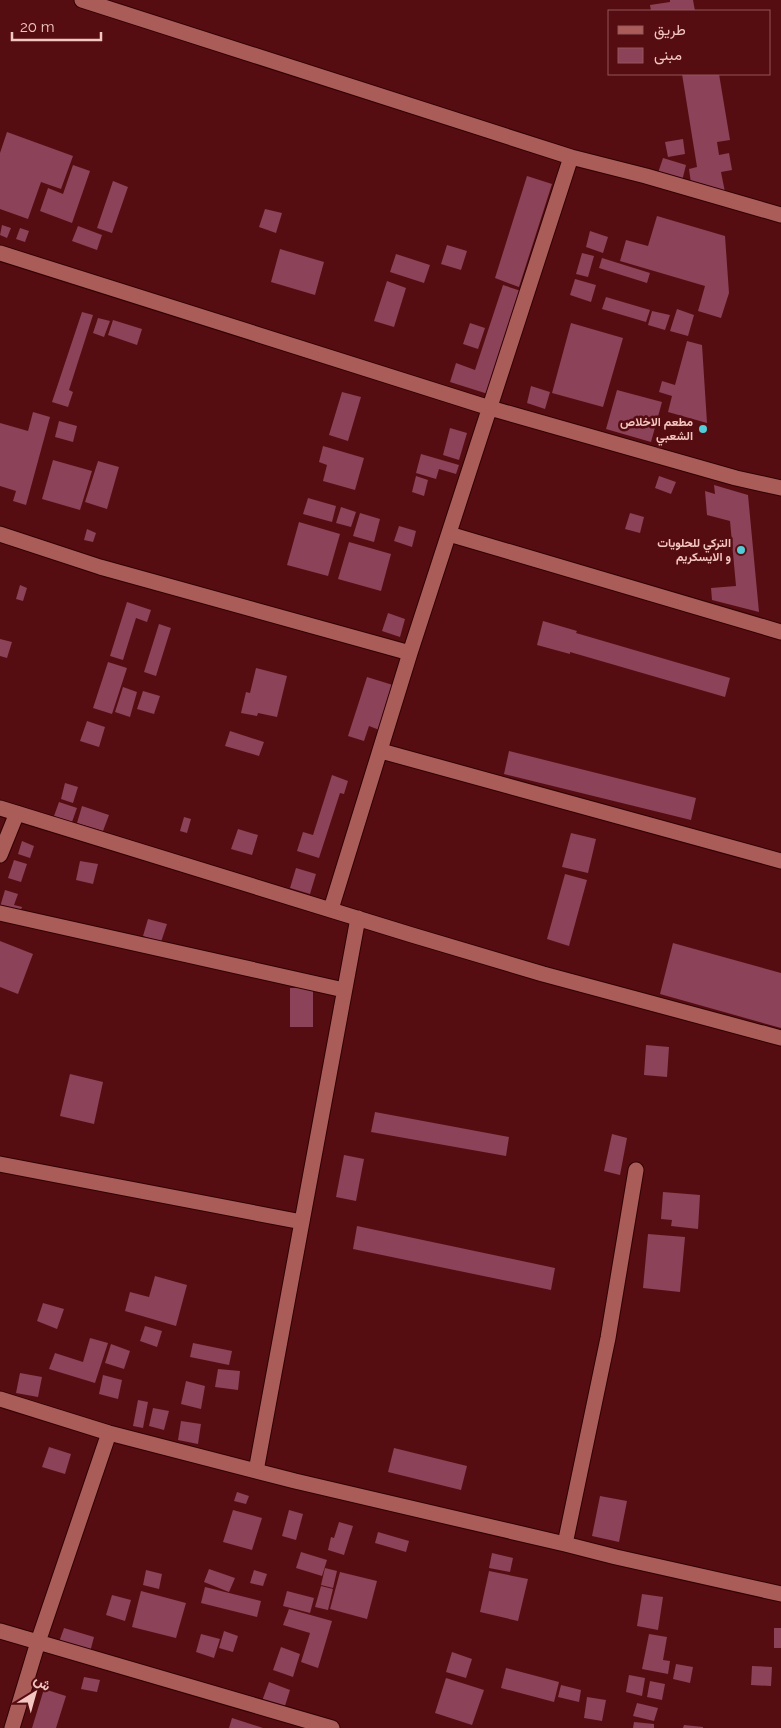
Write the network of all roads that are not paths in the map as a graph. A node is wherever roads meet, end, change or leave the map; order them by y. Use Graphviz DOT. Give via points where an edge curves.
graph roads {
  1 [pos="82,0"];
  2 [pos="571,157"];
  3 [pos="781,215"];
  4 [pos="0,253"];
  5 [pos="490,408"];
  6 [pos="781,488"];
  7 [pos="0,534"];
  8 [pos="449,534"];
  9 [pos="781,632"];
  10 [pos="410,653"];
  11 [pos="381,751"];
  12 [pos="0,808"];
  13 [pos="17,813"];
  14 [pos="0,855"];
  15 [pos="781,862"];
  16 [pos="331,909"];
  17 [pos="0,914"];
  18 [pos="358,918"];
  19 [pos="344,990"];
  20 [pos="781,1038"];
  21 [pos="0,1164"];
  22 [pos="636,1170"];
  23 [pos="302,1222"];
  24 [pos="0,1399"];
  25 [pos="109,1433"];
  26 [pos="256,1471"];
  27 [pos="565,1544"];
  28 [pos="781,1594"];
  29 [pos="0,1631"];
  30 [pos="38,1642"];
  31 [pos="12,1728"];
  32 [pos="332,1728"];
  1 -- 2 [label="street"];
  2 -- 3 [label="street"];
  2 -- 5 [label="street"];
  4 -- 5 [label="street"];
  5 -- 6 [label="street"];
  5 -- 8 [label="street"];
  7 -- 10 [label="street" via="100,567"];
  8 -- 9 [label="street"];
  8 -- 10 [label="street"];
  10 -- 11 [label="street"];
  11 -- 15 [label="street"];
  11 -- 16 [label="street"];
  12 -- 13 [label="street"];
  13 -- 14 [label="street"];
  13 -- 16 [label="street"];
  16 -- 18 [label="street"];
  17 -- 19 [label="street"];
  18 -- 19 [label="street"];
  18 -- 20 [label="street" via="543,974"];
  19 -- 23 [label="street"];
  21 -- 23 [label="street"];
  22 -- 27 [label="street" via="608,1338"];
  23 -- 26 [label="street"];
  24 -- 25 [label="street"];
  25 -- 26 [label="street"];
  25 -- 30 [label="street"];
  26 -- 27 [label="street"];
  27 -- 28 [label="street"];
  29 -- 30 [label="street"];
  30 -- 31 [label="street"];
  30 -- 32 [label="street"];
}
